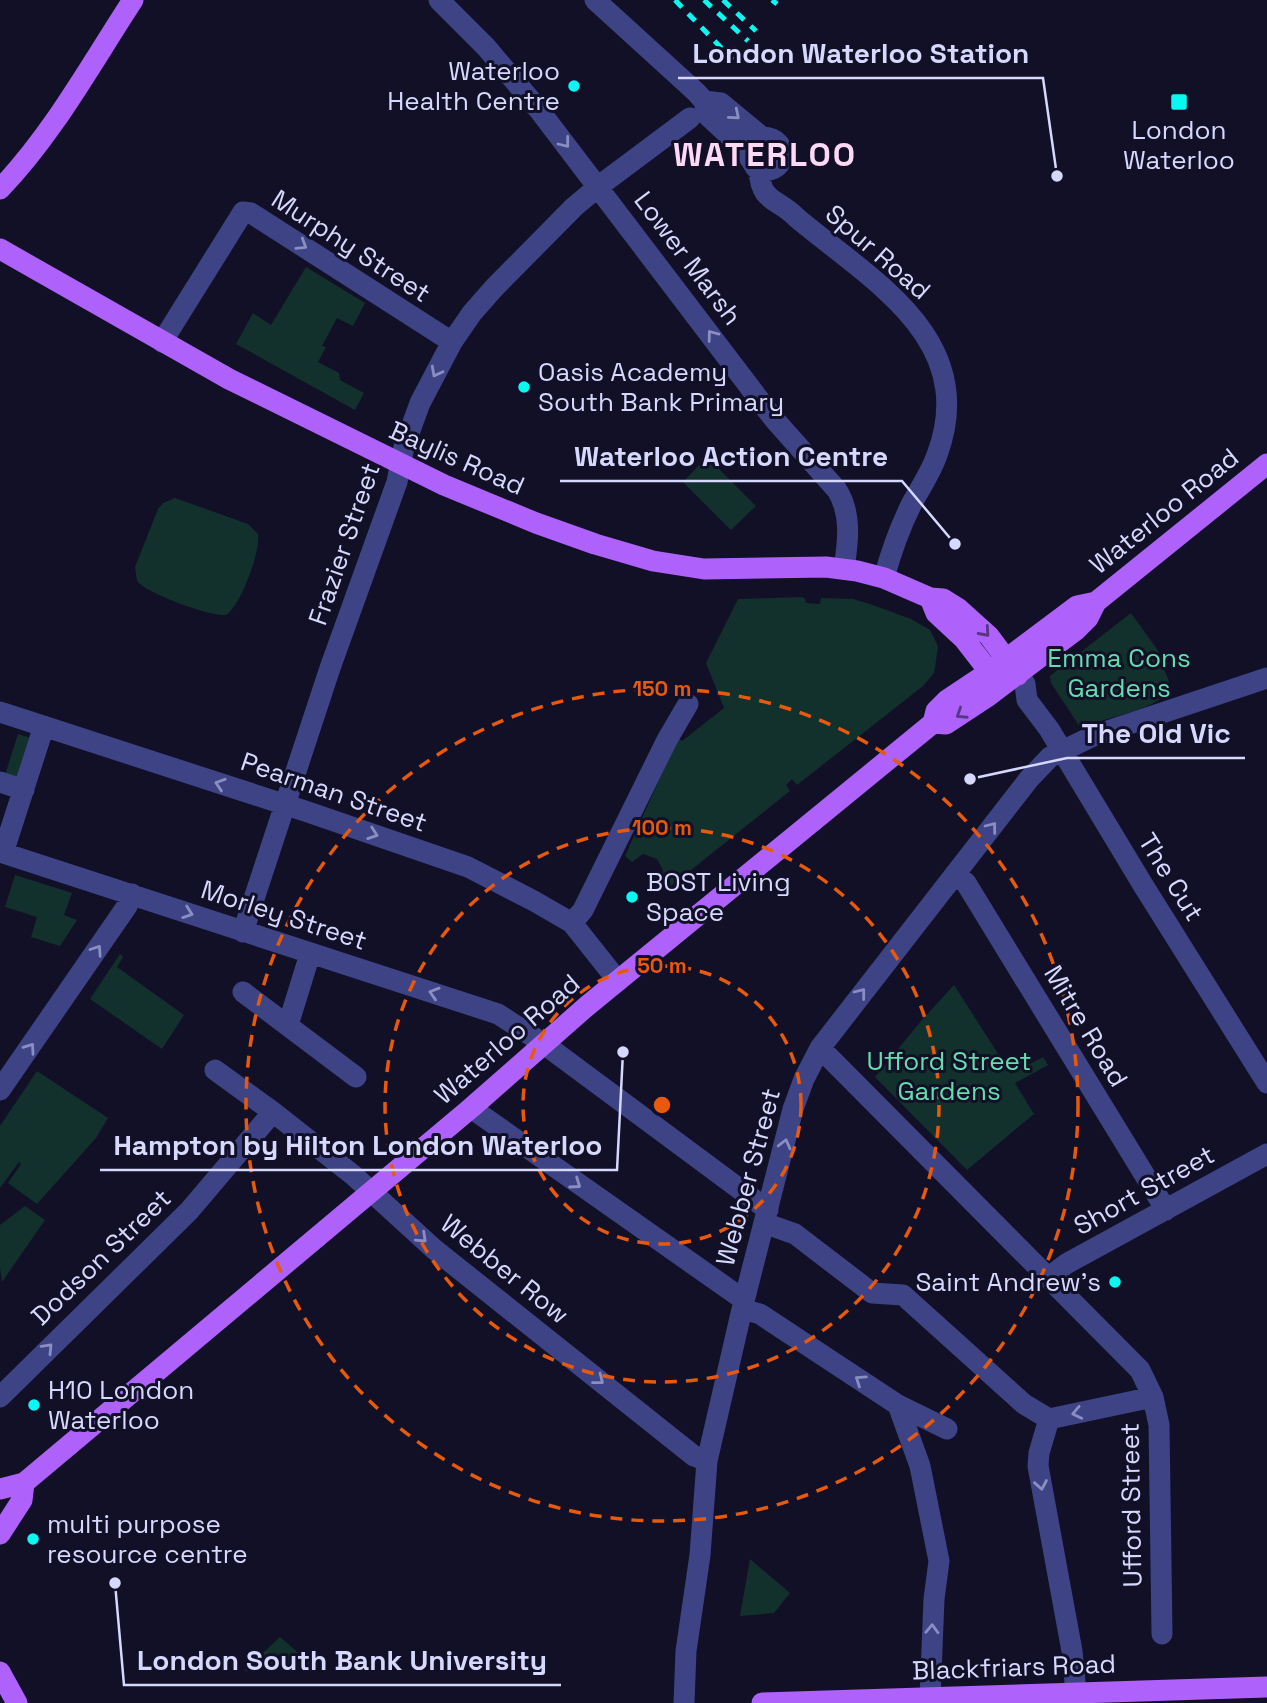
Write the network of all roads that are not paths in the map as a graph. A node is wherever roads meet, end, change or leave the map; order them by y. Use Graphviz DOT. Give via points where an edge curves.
graph roads {
  1 [pos="133,0"];
  2 [pos="439,0"];
  3 [pos="595,0"];
  4 [pos="690,118"];
  5 [pos="599,186"];
  6 [pos="0,189"];
  7 [pos="0,249"];
  8 [pos="162,342"];
  9 [pos="452,342"];
  10 [pos="1267,464"];
  11 [pos="402,466"];
  12 [pos="844,569"];
  13 [pos="884,578"];
  14 [pos="1003,673"];
  15 [pos="1267,678"];
  16 [pos="688,704"];
  17 [pos="0,712"];
  18 [pos="44,726"];
  19 [pos="1063,751"];
  20 [pos="0,782"];
  21 [pos="24,790"];
  22 [pos="285,804"];
  23 [pos="6,854"];
  24 [pos="955,874"];
  25 [pos="132,894"];
  26 [pos="572,923"];
  27 [pos="243,932"];
  28 [pos="310,954"];
  29 [pos="618,981"];
  30 [pos="243,992"];
  31 [pos="288,1025"];
  32 [pos="544,1044"];
  33 [pos="820,1048"];
  34 [pos="215,1070"];
  35 [pos="356,1077"];
  36 [pos="1267,1083"];
  37 [pos="0,1090"];
  38 [pos="471,1108"];
  39 [pos="273,1112"];
  40 [pos="1267,1154"];
  41 [pos="371,1192"];
  42 [pos="1166,1210"];
  43 [pos="766,1216"];
  44 [pos="1049,1277"];
  45 [pos="743,1305"];
  46 [pos="0,1397"];
  47 [pos="1153,1397"];
  48 [pos="898,1405"];
  49 [pos="1049,1419"];
  50 [pos="947,1429"];
  51 [pos="707,1461"];
  52 [pos="7,1489"];
  53 [pos="0,1534"];
  54 [pos="1162,1634"];
  55 [pos="1267,1687"];
  56 [pos="930,1698"];
  57 [pos="1077,1698"];
  58 [pos="976,1700"];
  59 [pos="684,1703"];
  60 [pos="762,1703"];
  1 -- 6 [label="main road" via="54,121"];
  2 -- 5 [label="street, Lower Marsh, one-way" via="500,63"];
  3 -- 13 [label="street, Spur Road" via="704,101 720,103 761,157 760,185 771,201 785,206 891,295 930,341 945,378 945,431 900,528"];
  4 -- 5 [label="street, Frazier Street"];
  5 -- 9 [label="street, Frazier Street" via="472,313"];
  12 -- 5 [label="street, Lower Marsh, one-way" via="847,520 843,499 775,419"];
  7 -- 8 [label="main road, Baylis Road"];
  8 -- 9 [label="street, Murphy Street, one-way" via="243,212"];
  8 -- 11 [label="main road, Baylis Road"];
  9 -- 11 [label="street, Frazier Street, one-way" via="420,403"];
  10 -- 14 [label="main road, Waterloo Road" via="1096,602 1088,618"];
  11 -- 12 [label="main road, Baylis Road" via="515,515 653,561 704,569"];
  11 -- 22 [label="street, Frazier Street"];
  12 -- 13 [label="main road, Baylis Road"];
  13 -- 14 [label="main road, Baylis Road" via="943,599 971,618 989,636"];
  14 -- 19 [label="street, The Cut" via="1025,684 1027,700"];
  14 -- 29 [label="main road, Waterloo Road" via="947,700 936,711 933,723"];
  15 -- 19 [label="street, Webber Street" via="1093,736"];
  16 -- 26 [label="street" via="583,910"];
  17 -- 18 [label="street, Pearman Street"];
  18 -- 21 [label="street"];
  22 -- 18 [label="street, Pearman Street, one-way"];
  24 -- 19 [label="street, Webber Street, one-way" via="1029,779"];
  19 -- 36 [label="street, The Cut"];
  20 -- 21 [label="street"];
  21 -- 23 [label="street"];
  22 -- 26 [label="street, Pearman Street, one-way" via="468,867"];
  22 -- 27 [label="street, Frazier Street"];
  23 -- 25 [label="street, Morley Street"];
  33 -- 24 [label="street, Webber Street, one-way"];
  24 -- 42 [label="street, Mitre Road" via="966,883"];
  25 -- 27 [label="street, Morley Street, one-way"];
  37 -- 25 [label="street, one-way"];
  26 -- 29 [label="street, Pearman Street"];
  27 -- 28 [label="street, Morley Street"];
  28 -- 31 [label="street"];
  32 -- 28 [label="street, Morley Street, one-way" via="489,1010"];
  29 -- 32 [label="main road, Waterloo Road"];
  30 -- 31 [label="street"];
  31 -- 35 [label="street"];
  32 -- 38 [label="main road, Waterloo Road"];
  32 -- 43 [label="street, Morley Street"];
  43 -- 33 [label="street, Webber Street, one-way" via="793,1109"];
  33 -- 44 [label="street, Ufford Street"];
  34 -- 39 [label="street"];
  38 -- 41 [label="main road, Waterloo Road"];
  38 -- 45 [label="street, one-way"];
  39 -- 41 [label="street, Webber Row"];
  46 -- 39 [label="street, Dodson Street, one-way" via="189,1211"];
  40 -- 42 [label="street, Short Street"];
  41 -- 51 [label="street, Webber Row, one-way" via="433,1249 694,1456"];
  41 -- 52 [label="main road, Waterloo Road"];
  42 -- 44 [label="street, Short Street"];
  43 -- 45 [label="street, Webber Street"];
  43 -- 49 [label="street, Morley Street" via="872,1293 904,1296 1024,1404"];
  44 -- 47 [label="street, Ufford Street" via="1140,1370"];
  48 -- 45 [label="street, one-way"];
  45 -- 51 [label="street, Webber Street"];
  47 -- 49 [label="street, one-way"];
  47 -- 54 [label="street, Ufford Street" via="1159,1425"];
  48 -- 50 [label="street"];
  56 -- 48 [label="street, one-way" via="939,1561 920,1466"];
  49 -- 57 [label="street, one-way" via="1038,1466"];
  51 -- 59 [label="street, Webber Street"];
  52 -- 53 [label="main road, Waterloo Road" via="22,1500"];
  55 -- 57 [label="main road, Blackfriars Road"];
  56 -- 58 [label="main road, Blackfriars Road"];
  56 -- 60 [label="main road, Blackfriars Road"];
  57 -- 58 [label="main road, Blackfriars Road"];
}
